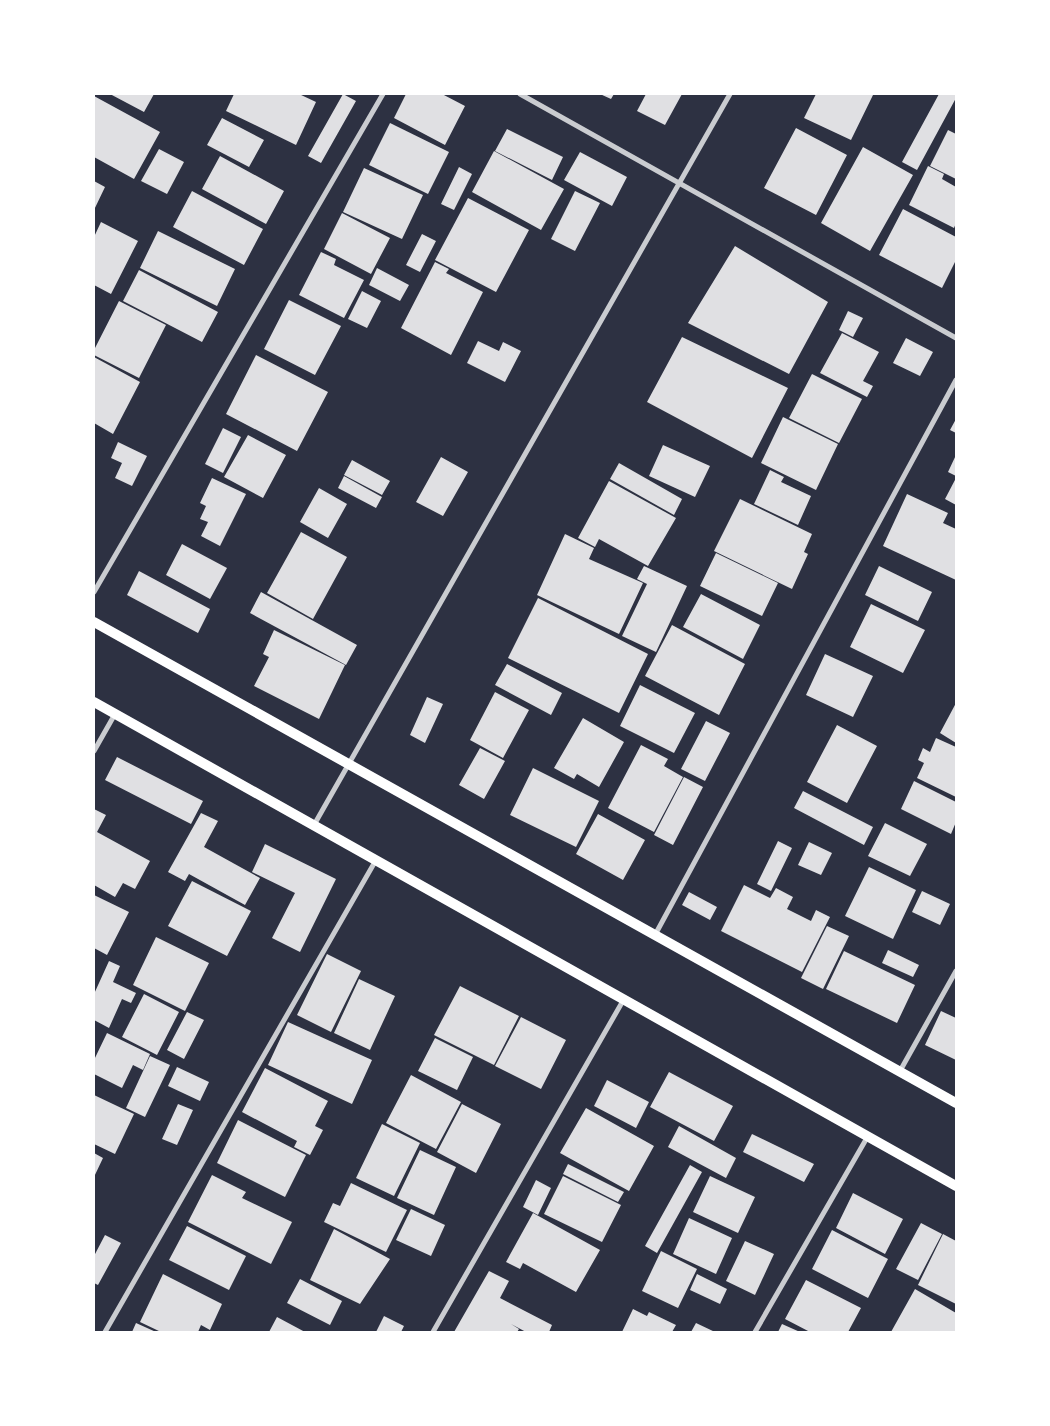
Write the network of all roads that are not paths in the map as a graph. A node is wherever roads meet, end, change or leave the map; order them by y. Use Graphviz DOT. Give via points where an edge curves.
graph roads {
  1 [pos="383,94"];
  2 [pos="520,94"];
  3 [pos="730,94"];
  4 [pos="680,184"];
  5 [pos="956,338"];
  6 [pos="956,380"];
  7 [pos="94,592"];
  8 [pos="94,622"];
  9 [pos="94,702"];
  10 [pos="115,714"];
  11 [pos="94,751"];
  12 [pos="349,765"];
  13 [pos="314,825"];
  14 [pos="376,860"];
  15 [pos="655,935"];
  16 [pos="956,971"];
  17 [pos="624,999"];
  18 [pos="900,1072"];
  19 [pos="956,1103"];
  20 [pos="868,1136"];
  21 [pos="956,1186"];
  22 [pos="105,1332"];
  23 [pos="433,1332"];
  24 [pos="755,1332"];
  1 -- 7 [label="street"];
  2 -- 4 [label="street"];
  3 -- 4 [label="street"];
  4 -- 5 [label="street"];
  4 -- 12 [label="street"];
  6 -- 15 [label="street"];
  8 -- 12 [label="main road"];
  9 -- 10 [label="main road"];
  10 -- 11 [label="street"];
  10 -- 13 [label="main road"];
  12 -- 13 [label="street"];
  12 -- 15 [label="main road"];
  13 -- 14 [label="main road"];
  14 -- 17 [label="main road"];
  14 -- 22 [label="street"];
  15 -- 18 [label="main road"];
  16 -- 18 [label="street"];
  17 -- 20 [label="main road"];
  17 -- 23 [label="street"];
  18 -- 19 [label="main road"];
  20 -- 21 [label="main road"];
  20 -- 24 [label="street"];
}
